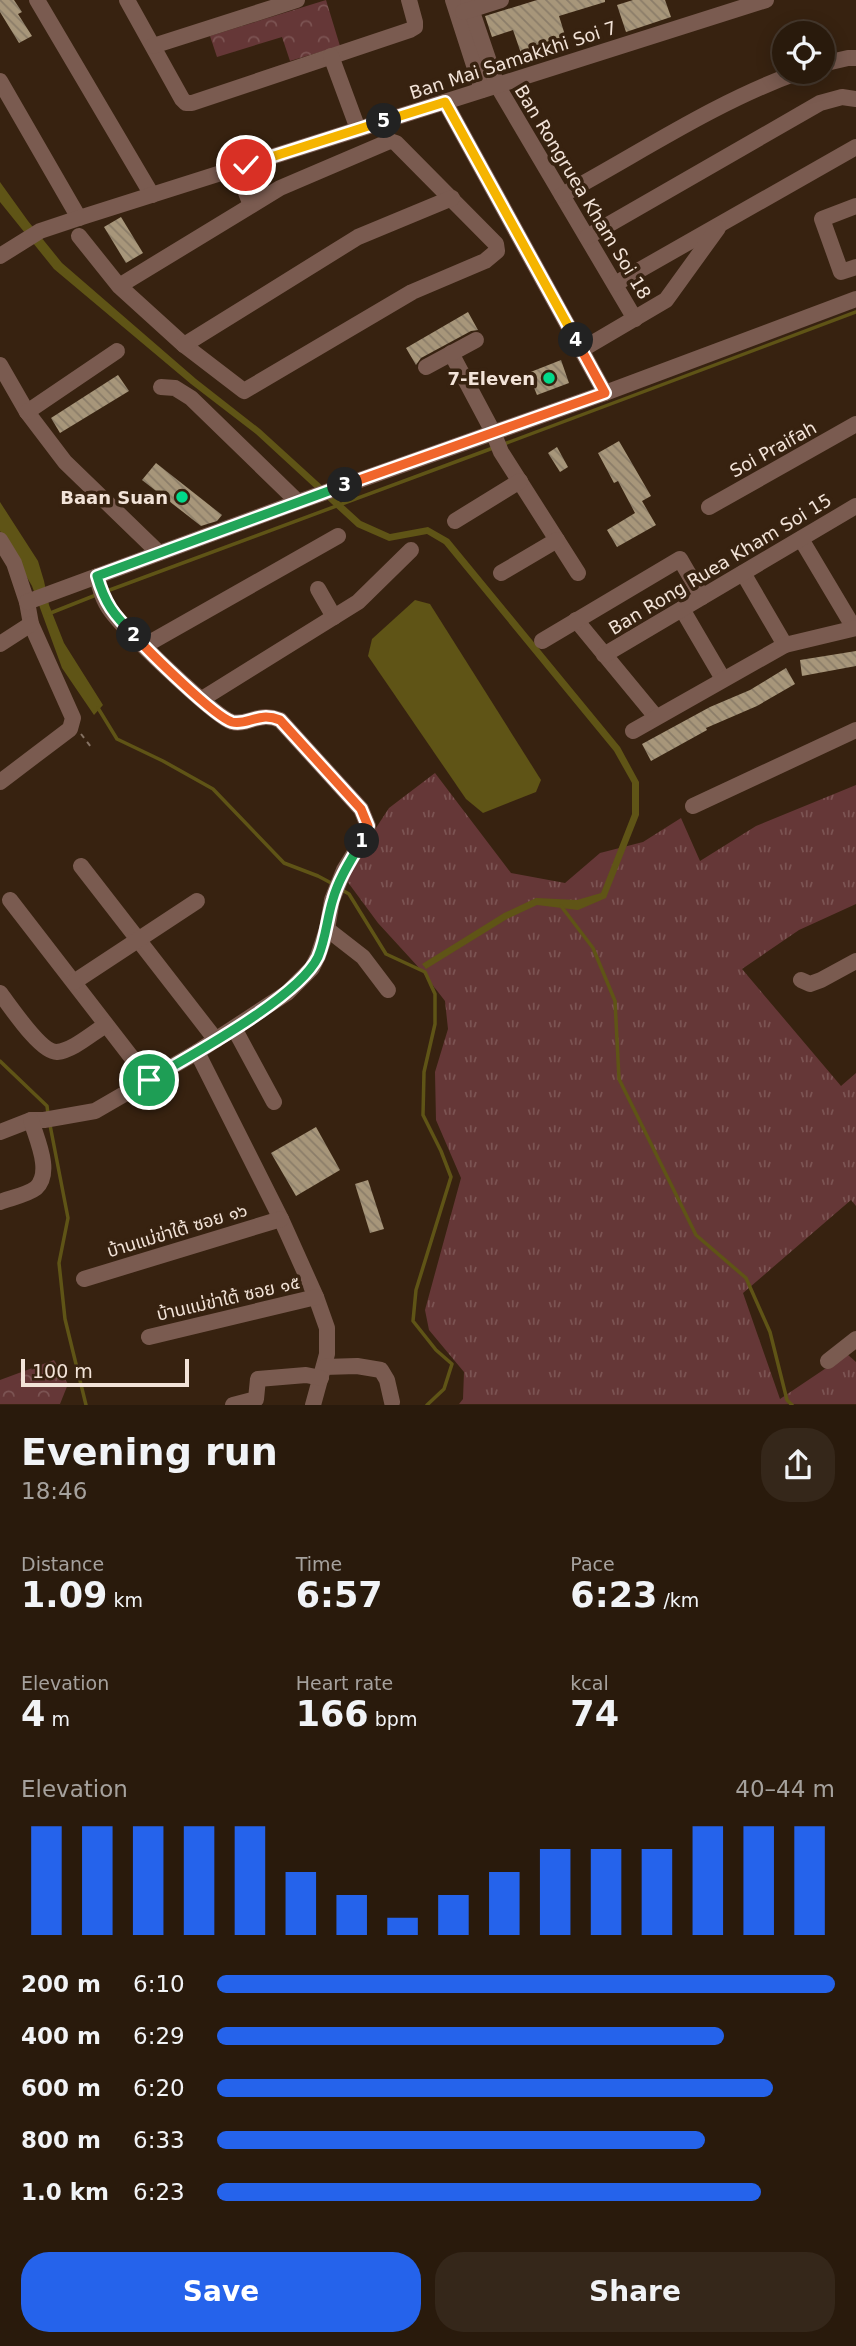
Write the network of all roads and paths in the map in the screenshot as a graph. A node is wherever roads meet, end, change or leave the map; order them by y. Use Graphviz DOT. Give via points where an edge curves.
graph roads {
  1 [pos="37,0"];
  2 [pos="127,0"];
  3 [pos="297,0"];
  4 [pos="409,0"];
  5 [pos="501,0"];
  6 [pos="766,0"];
  7 [pos="462,6"];
  8 [pos="153,46"];
  9 [pos="331,56"];
  10 [pos="856,58"];
  11 [pos="835,61"];
  12 [pos="0,81"];
  13 [pos="772,81"];
  14 [pos="490,88"];
  15 [pos="856,99"];
  16 [pos="445,102"];
  17 [pos="358,129"];
  18 [pos="856,147"];
  19 [pos="241,166"];
  20 [pos="152,195"];
  21 [pos="562,195"];
  22 [pos="452,198"];
  23 [pos="255,203"];
  24 [pos="856,206"];
  25 [pos="79,218"];
  26 [pos="721,223"];
  27 [pos="79,236"];
  28 [pos="587,237"];
  29 [pos="6,253"];
  30 [pos="856,267"];
  31 [pos="615,284"];
  32 [pos="119,286"];
  33 [pos="856,299"];
  34 [pos="635,319"];
  35 [pos="475,340"];
  36 [pos="184,345"];
  37 [pos="581,349"];
  38 [pos="117,351"];
  39 [pos="451,353"];
  40 [pos="0,366"];
  41 [pos="426,367"];
  42 [pos="161,387"];
  43 [pos="605,393"];
  44 [pos="27,412"];
  45 [pos="856,424"];
  46 [pos="493,432"];
  47 [pos="520,481"];
  48 [pos="305,499"];
  49 [pos="856,506"];
  50 [pos="709,507"];
  51 [pos="455,521"];
  52 [pos="338,536"];
  53 [pos="801,539"];
  54 [pos="0,540"];
  55 [pos="557,540"];
  56 [pos="411,550"];
  57 [pos="159,553"];
  58 [pos="501,573"];
  59 [pos="578,573"];
  60 [pos="743,573"];
  61 [pos="100,587"];
  62 [pos="317,589"];
  63 [pos="702,597"];
  64 [pos="27,603"];
  65 [pos="682,609"];
  66 [pos="334,617"];
  67 [pos="576,620"];
  68 [pos="31,624"];
  69 [pos="855,628"];
  70 [pos="542,640"];
  71 [pos="0,644"];
  72 [pos="785,645"];
  73 [pos="144,646"];
  74 [pos="604,655"];
  75 [pos="723,679"];
  76 [pos="202,699"];
  77 [pos="656,718"];
  78 [pos="856,730"];
  79 [pos="633,731"];
  80 [pos="0,782"];
  81 [pos="693,806"];
  82 [pos="81,866"];
  83 [pos="10,900"];
  84 [pos="197,901"];
  85 [pos="327,929"];
  86 [pos="138,940"];
  87 [pos="856,961"];
  88 [pos="801,980"];
  89 [pos="74,982"];
  90 [pos="388,990"];
  91 [pos="0,993"];
  92 [pos="106,1025"];
  93 [pos="234,1028"];
  94 [pos="216,1040"];
  95 [pos="197,1052"];
  96 [pos="149,1080"];
  97 [pos="274,1102"];
  98 [pos="44,1119"];
  99 [pos="0,1132"];
  100 [pos="0,1202"];
  101 [pos="281,1219"];
  102 [pos="84,1279"];
  103 [pos="316,1297"];
  104 [pos="149,1337"];
  105 [pos="856,1339"];
  106 [pos="828,1362"];
  107 [pos="323,1373"];
  108 [pos="391,1402"];
  109 [pos="233,1405"];
  110 [pos="313,1405"];
  1 -- 20 [label="street"];
  2 -- 8 [label="street"];
  3 -- 8 [label="street"];
  4 -- 9 [label="street" via="415,27"];
  5 -- 7 [label="street"];
  6 -- 14 [label="street, Ban Mai Samakkhi Soi 7"];
  7 -- 14 [label="street, Ban Rongruea Kham Soi 18" via="481,44"];
  8 -- 9 [label="street" via="186,103"];
  9 -- 17 [label="street"];
  10 -- 11 [label="street"];
  12 -- 25 [label="street"];
  13 -- 21 [label="street"];
  14 -- 16 [label="street, Ban Mai Samakkhi Soi 7"];
  14 -- 21 [label="street, Ban Rongruea Kham Soi 18"];
  15 -- 28 [label="street" via="842,97 820,103"];
  16 -- 17 [label="street, Ban Mai Samakkhi Soi 7"];
  16 -- 37 [label="street"];
  17 -- 19 [label="street, Ban Mai Samakkhi Soi 7"];
  18 -- 26 [label="street"];
  19 -- 20 [label="street, Ban Mai Samakkhi Soi 7"];
  19 -- 23 [label="street"];
  20 -- 25 [label="street, Ban Mai Samakkhi Soi 7"];
  21 -- 28 [label="street, Ban Rongruea Kham Soi 18"];
  22 -- 23 [label="street" via="390,141"];
  22 -- 36 [label="street" via="358,237"];
  22 -- 36 [label="street" via="496,244 493,256 412,292 244,391"];
  23 -- 32 [label="street"];
  24 -- 30 [label="street" via="822,219 841,272"];
  25 -- 29 [label="street, Ban Mai Samakkhi Soi 7" via="40,231"];
  26 -- 31 [label="street"];
  26 -- 34 [label="street" via="666,300"];
  27 -- 32 [label="street"];
  28 -- 31 [label="street, Ban Rongruea Kham Soi 18"];
  31 -- 34 [label="street, Ban Rongruea Kham Soi 18"];
  32 -- 36 [label="street"];
  33 -- 43 [label="street"];
  34 -- 37 [label="street"];
  35 -- 39 [label="street"];
  37 -- 43 [label="street"];
  38 -- 44 [label="street"];
  39 -- 41 [label="street"];
  39 -- 46 [label="street"];
  40 -- 44 [label="street"];
  42 -- 48 [label="street" via="175,388 191,398"];
  43 -- 46 [label="street"];
  44 -- 57 [label="street" via="65,462"];
  45 -- 50 [label="street, Soi Praifah"];
  46 -- 47 [label="street"];
  46 -- 48 [label="street"];
  47 -- 51 [label="street"];
  47 -- 55 [label="street"];
  48 -- 57 [label="street"];
  49 -- 53 [label="street, Ban Rong Ruea Kham Soi 15"];
  52 -- 73 [label="street"];
  53 -- 60 [label="street, Ban Rong Ruea Kham Soi 15"];
  53 -- 69 [label="street"];
  54 -- 64 [label="street"];
  55 -- 58 [label="street"];
  55 -- 59 [label="street"];
  56 -- 66 [label="street" via="367,595"];
  57 -- 61 [label="street"];
  60 -- 63 [label="street, Ban Rong Ruea Kham Soi 15"];
  60 -- 72 [label="street"];
  61 -- 64 [label="street" via="53,592"];
  61 -- 73 [label="street" via="112,612"];
  62 -- 66 [label="street"];
  63 -- 65 [label="street, Ban Rong Ruea Kham Soi 15"];
  63 -- 67 [label="street" via="680,559"];
  64 -- 68 [label="street"];
  65 -- 74 [label="street, Ban Rong Ruea Kham Soi 15"];
  65 -- 75 [label="street"];
  66 -- 76 [label="street"];
  67 -- 70 [label="street"];
  67 -- 74 [label="street"];
  68 -- 71 [label="street"];
  68 -- 80 [label="street" via="74,718 60,737"];
  69 -- 72 [label="street"];
  72 -- 75 [label="street"];
  73 -- 76 [label="street"];
  74 -- 77 [label="street"];
  75 -- 77 [label="street"];
  76 -- 85 [label="street" via="230,721 261,716 280,720 361,809 368,826 332,900"];
  77 -- 79 [label="street"];
  78 -- 81 [label="street"];
  82 -- 86 [label="street"];
  83 -- 89 [label="street"];
  84 -- 86 [label="street"];
  85 -- 90 [label="street" via="363,957"];
  85 -- 93 [label="street" via="318,956 300,981"];
  86 -- 89 [label="street"];
  86 -- 94 [label="street"];
  87 -- 88 [label="street" via="821,981 810,984"];
  89 -- 92 [label="street"];
  91 -- 92 [label="street" via="51,1052 60,1052"];
  92 -- 96 [label="street"];
  93 -- 94 [label="street"];
  93 -- 97 [label="street"];
  94 -- 95 [label="street"];
  95 -- 96 [label="street"];
  95 -- 101 [label="street"];
  96 -- 98 [label="street" via="95,1111"];
  98 -- 99 [label="street"];
  98 -- 100 [label="street" via="41,1180 36,1188"];
  101 -- 102 [label="street, บ้านแม่ข่าใต้ ซอย ๑๖"];
  101 -- 103 [label="street"];
  103 -- 104 [label="street, บ้านแม่ข่าใต้ ซอย ๑๕"];
  103 -- 107 [label="street" via="327,1328"];
  105 -- 106 [label="street"];
  107 -- 108 [label="street" via="380,1370"];
  107 -- 109 [label="street" via="258,1379 256,1399"];
  107 -- 110 [label="street"];
}
